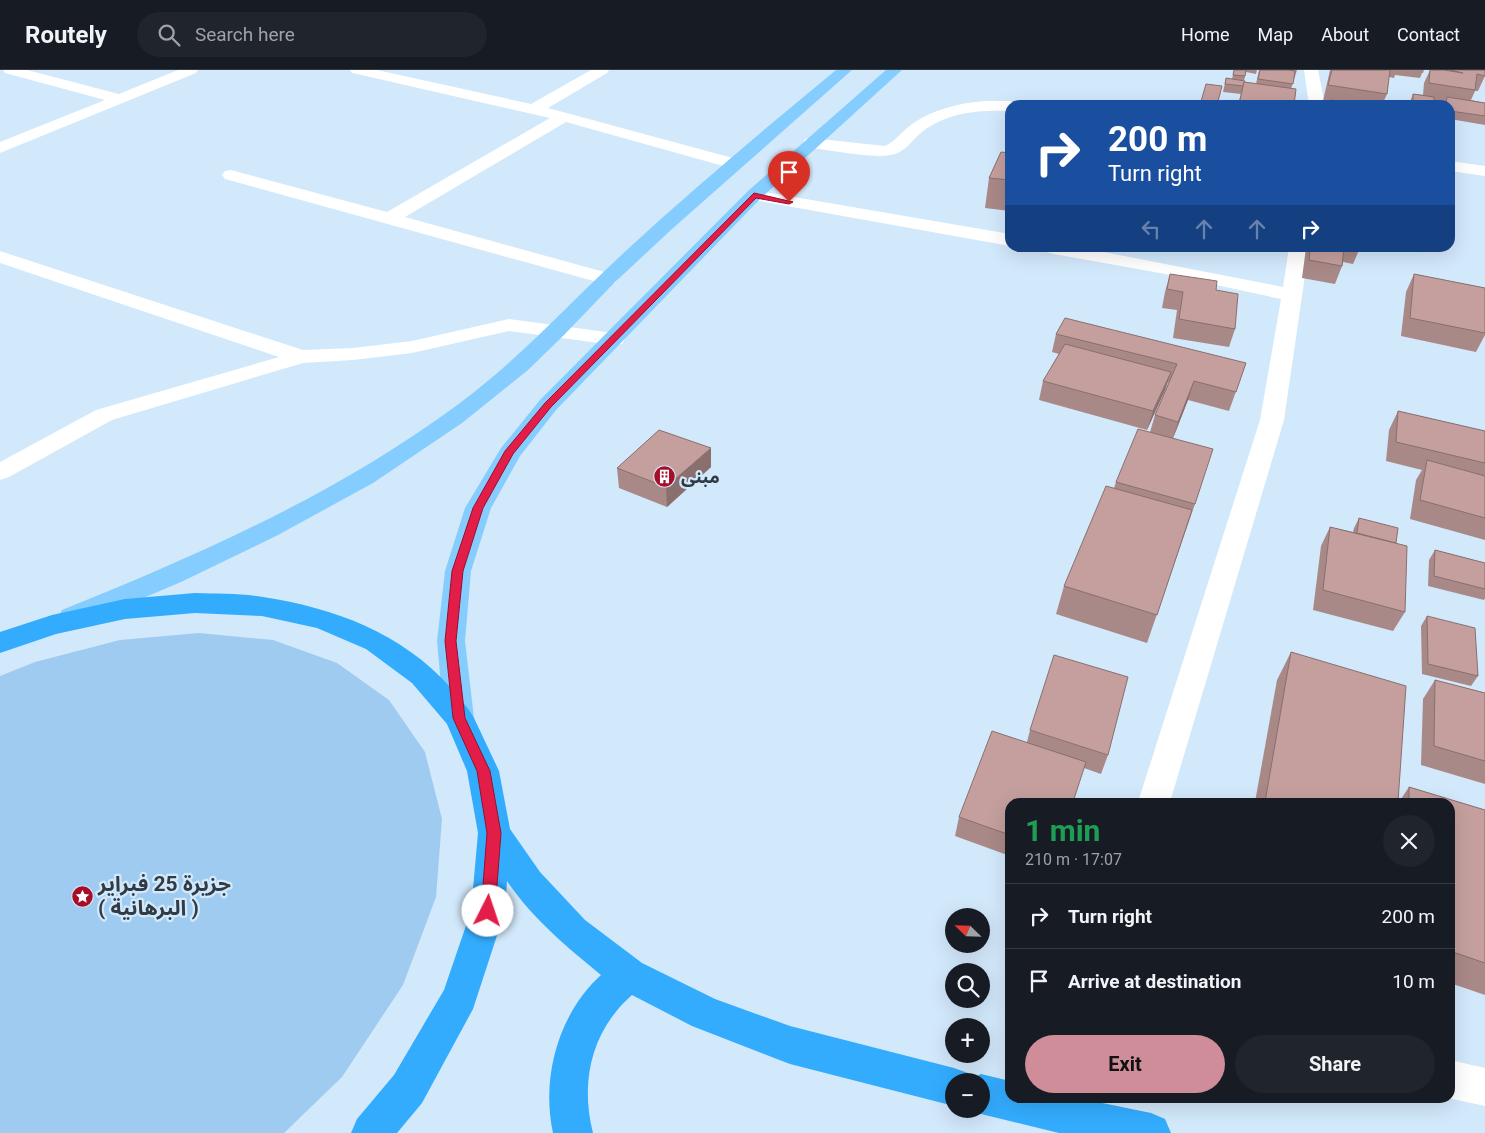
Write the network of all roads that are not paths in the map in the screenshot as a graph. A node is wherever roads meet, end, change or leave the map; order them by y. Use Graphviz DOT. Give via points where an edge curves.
graph roads {
  1 [pos="10,70"];
  2 [pos="191,70"];
  3 [pos="357,70"];
  4 [pos="420,70"];
  5 [pos="602,70"];
  6 [pos="845,70"];
  7 [pos="895,70"];
  8 [pos="1311,70"];
  9 [pos="402,80"];
  10 [pos="121,99"];
  11 [pos="1316,100"];
  12 [pos="1005,106"];
  13 [pos="534,109"];
  14 [pos="564,116"];
  15 [pos="811,143"];
  16 [pos="0,148"];
  17 [pos="734,164"];
  18 [pos="1455,167"];
  19 [pos="1485,171"];
  20 [pos="231,175"];
  21 [pos="754,195"];
  22 [pos="389,219"];
  23 [pos="1005,239"];
  24 [pos="1076,252"];
  25 [pos="1298,252"];
  26 [pos="0,258"];
  27 [pos="608,279"];
  28 [pos="1293,294"];
  29 [pos="556,332"];
  30 [pos="614,339"];
  31 [pos="301,357"];
  32 [pos="0,472"];
  33 [pos="52,625"];
  34 [pos="0,643"];
  35 [pos="459,718"];
  36 [pos="1155,798"];
  37 [pos="494,833"];
  38 [pos="629,975"];
  39 [pos="1455,1080"];
  40 [pos="945,1084"];
  41 [pos="1485,1087"];
  42 [pos="990,1095"];
  43 [pos="1005,1097"];
  44 [pos="1046,1103"];
  45 [pos="1061,1105"];
  46 [pos="371,1133"];
  47 [pos="573,1133"];
  48 [pos="1151,1133"];
  1 -- 10 [label="street"];
  2 -- 10 [label="street"];
  3 -- 9 [label="street"];
  4 -- 9 [label="street"];
  5 -- 13 [label="street"];
  6 -- 17 [label="main road"];
  7 -- 15 [label="main road"];
  8 -- 11 [label="street"];
  9 -- 13 [label="street"];
  10 -- 16 [label="street"];
  12 -- 15 [label="street" via="964,107 938,116 916,129 894,150"];
  13 -- 14 [label="street"];
  14 -- 17 [label="street"];
  14 -- 22 [label="street"];
  15 -- 21 [label="main road"];
  17 -- 27 [label="main road"];
  18 -- 19 [label="street"];
  20 -- 22 [label="street"];
  21 -- 23 [label="street"];
  21 -- 30 [label="main road"];
  22 -- 27 [label="street"];
  24 -- 28 [label="street"];
  25 -- 28 [label="street"];
  26 -- 31 [label="street"];
  27 -- 29 [label="main road"];
  28 -- 36 [label="street" via="1272,420"];
  29 -- 30 [label="street"];
  29 -- 31 [label="street" via="498,326 412,347"];
  29 -- 33 [label="main road" via="498,385 453,419 322,502 241,543"];
  30 -- 35 [label="main road" via="548,405 509,453 478,508 458,571 450,641"];
  31 -- 32 [label="street" via="104,415"];
  33 -- 34 [label="highway"];
  33 -- 35 [label="highway" via="125,609 195,603 262,606 323,619 376,642 422,675"];
  35 -- 37 [label="highway" via="483,771"];
  37 -- 38 [label="highway" via="528,883 573,931"];
  37 -- 46 [label="highway" via="488,911 460,997 408,1088"];
  38 -- 40 [label="highway" via="706,1013 790,1045"];
  38 -- 47 [label="highway" via="604,997 585,1024 572,1055 566,1089"];
  39 -- 41 [label="street"];
  42 -- 43 [label="highway"];
  44 -- 45 [label="highway"];
  45 -- 48 [label="highway"];
}
